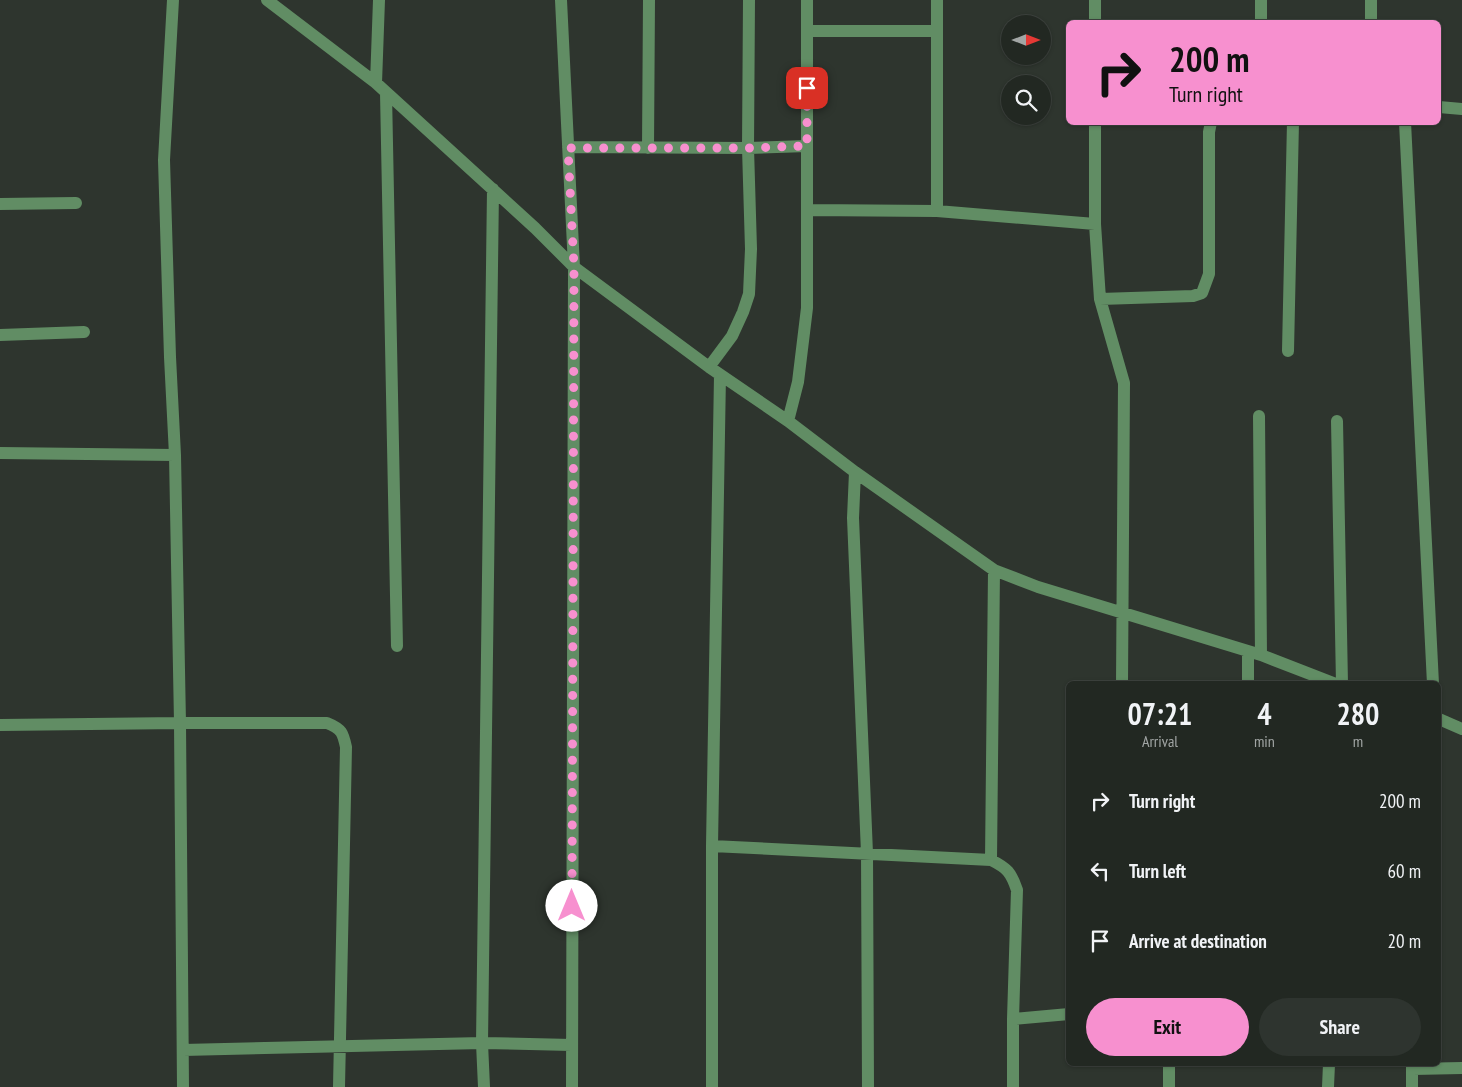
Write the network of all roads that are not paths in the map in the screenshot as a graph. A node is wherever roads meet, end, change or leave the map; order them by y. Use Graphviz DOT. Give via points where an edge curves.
graph roads {
  1 [pos="173,0"];
  2 [pos="267,0"];
  3 [pos="379,0"];
  4 [pos="561,0"];
  5 [pos="649,0"];
  6 [pos="748,0"];
  7 [pos="807,0"];
  8 [pos="938,0"];
  9 [pos="1096,0"];
  10 [pos="1261,0"];
  11 [pos="1371,0"];
  12 [pos="1096,20"];
  13 [pos="1261,20"];
  14 [pos="1371,20"];
  15 [pos="807,31"];
  16 [pos="937,31"];
  17 [pos="376,83"];
  18 [pos="386,93"];
  19 [pos="1441,107"];
  20 [pos="1462,109"];
  21 [pos="1095,125"];
  22 [pos="1210,125"];
  23 [pos="1293,125"];
  24 [pos="1405,125"];
  25 [pos="807,146"];
  26 [pos="568,148"];
  27 [pos="648,148"];
  28 [pos="748,148"];
  29 [pos="493,189"];
  30 [pos="76,203"];
  31 [pos="0,204"];
  32 [pos="807,210"];
  33 [pos="937,211"];
  34 [pos="1095,224"];
  35 [pos="574,267"];
  36 [pos="1100,299"];
  37 [pos="84,332"];
  38 [pos="0,335"];
  39 [pos="1288,351"];
  40 [pos="709,366"];
  41 [pos="720,375"];
  42 [pos="1259,416"];
  43 [pos="788,421"];
  44 [pos="1337,421"];
  45 [pos="0,453"];
  46 [pos="175,456"];
  47 [pos="855,472"];
  48 [pos="994,570"];
  49 [pos="1123,614"];
  50 [pos="398,646"];
  51 [pos="1254,653"];
  52 [pos="1122,681"];
  53 [pos="1249,681"];
  54 [pos="1328,681"];
  55 [pos="1342,681"];
  56 [pos="1433,681"];
  57 [pos="1441,720"];
  58 [pos="180,723"];
  59 [pos="0,725"];
  60 [pos="1462,729"];
  61 [pos="712,846"];
  62 [pos="867,853"];
  63 [pos="991,860"];
  64 [pos="1066,1014"];
  65 [pos="1013,1019"];
  66 [pos="482,1043"];
  67 [pos="572,1045"];
  68 [pos="341,1046"];
  69 [pos="183,1050"];
  70 [pos="1169,1066"];
  71 [pos="1329,1066"];
  72 [pos="1412,1067"];
  73 [pos="1462,1068"];
  74 [pos="183,1087"];
  75 [pos="340,1087"];
  76 [pos="484,1087"];
  77 [pos="572,1087"];
  78 [pos="712,1087"];
  79 [pos="868,1087"];
  80 [pos="1013,1087"];
  81 [pos="1169,1087"];
  82 [pos="1328,1087"];
  83 [pos="1412,1087"];
  1 -- 46 [label="street" via="164,160"];
  2 -- 17 [label="street"];
  3 -- 17 [label="street"];
  4 -- 26 [label="street"];
  5 -- 27 [label="street"];
  6 -- 28 [label="street"];
  7 -- 15 [label="street"];
  8 -- 16 [label="street"];
  9 -- 12 [label="street"];
  10 -- 13 [label="street"];
  11 -- 14 [label="street"];
  15 -- 16 [label="street"];
  15 -- 25 [label="street"];
  16 -- 33 [label="street"];
  17 -- 18 [label="street"];
  18 -- 29 [label="street"];
  18 -- 50 [label="street"];
  19 -- 20 [label="street"];
  21 -- 34 [label="street"];
  22 -- 36 [label="street" via="1209,274 1202,293"];
  23 -- 39 [label="street"];
  24 -- 56 [label="street"];
  25 -- 28 [label="street"];
  25 -- 32 [label="street"];
  26 -- 27 [label="street"];
  26 -- 35 [label="street"];
  27 -- 28 [label="street"];
  28 -- 40 [label="street" via="749,294 732,336"];
  29 -- 35 [label="street"];
  29 -- 66 [label="street"];
  30 -- 31 [label="street"];
  32 -- 33 [label="street"];
  32 -- 43 [label="street" via="807,308 798,382"];
  33 -- 34 [label="street"];
  34 -- 36 [label="street"];
  35 -- 40 [label="street"];
  35 -- 67 [label="street"];
  36 -- 49 [label="street" via="1124,384"];
  37 -- 38 [label="street"];
  40 -- 41 [label="street"];
  41 -- 43 [label="street"];
  41 -- 61 [label="street"];
  42 -- 51 [label="street"];
  43 -- 47 [label="street"];
  44 -- 55 [label="street"];
  45 -- 46 [label="street"];
  46 -- 58 [label="street"];
  47 -- 48 [label="street"];
  47 -- 62 [label="street" via="853,518"];
  48 -- 49 [label="street" via="1038,588"];
  48 -- 63 [label="street"];
  49 -- 51 [label="street"];
  49 -- 52 [label="street"];
  51 -- 53 [label="street"];
  51 -- 54 [label="street"];
  57 -- 60 [label="street"];
  58 -- 59 [label="street"];
  58 -- 68 [label="street" via="327,724 337,727 343,734 346,747"];
  58 -- 69 [label="street"];
  61 -- 62 [label="street"];
  61 -- 78 [label="street"];
  62 -- 63 [label="street"];
  62 -- 79 [label="street"];
  63 -- 65 [label="street" via="1012,875 1017,890"];
  64 -- 65 [label="street"];
  65 -- 80 [label="street"];
  66 -- 67 [label="street"];
  66 -- 68 [label="street"];
  66 -- 76 [label="street"];
  67 -- 77 [label="street"];
  68 -- 69 [label="street"];
  68 -- 75 [label="street"];
  69 -- 74 [label="street"];
  70 -- 81 [label="street"];
  71 -- 82 [label="street"];
  72 -- 73 [label="street"];
  72 -- 83 [label="street"];
}
